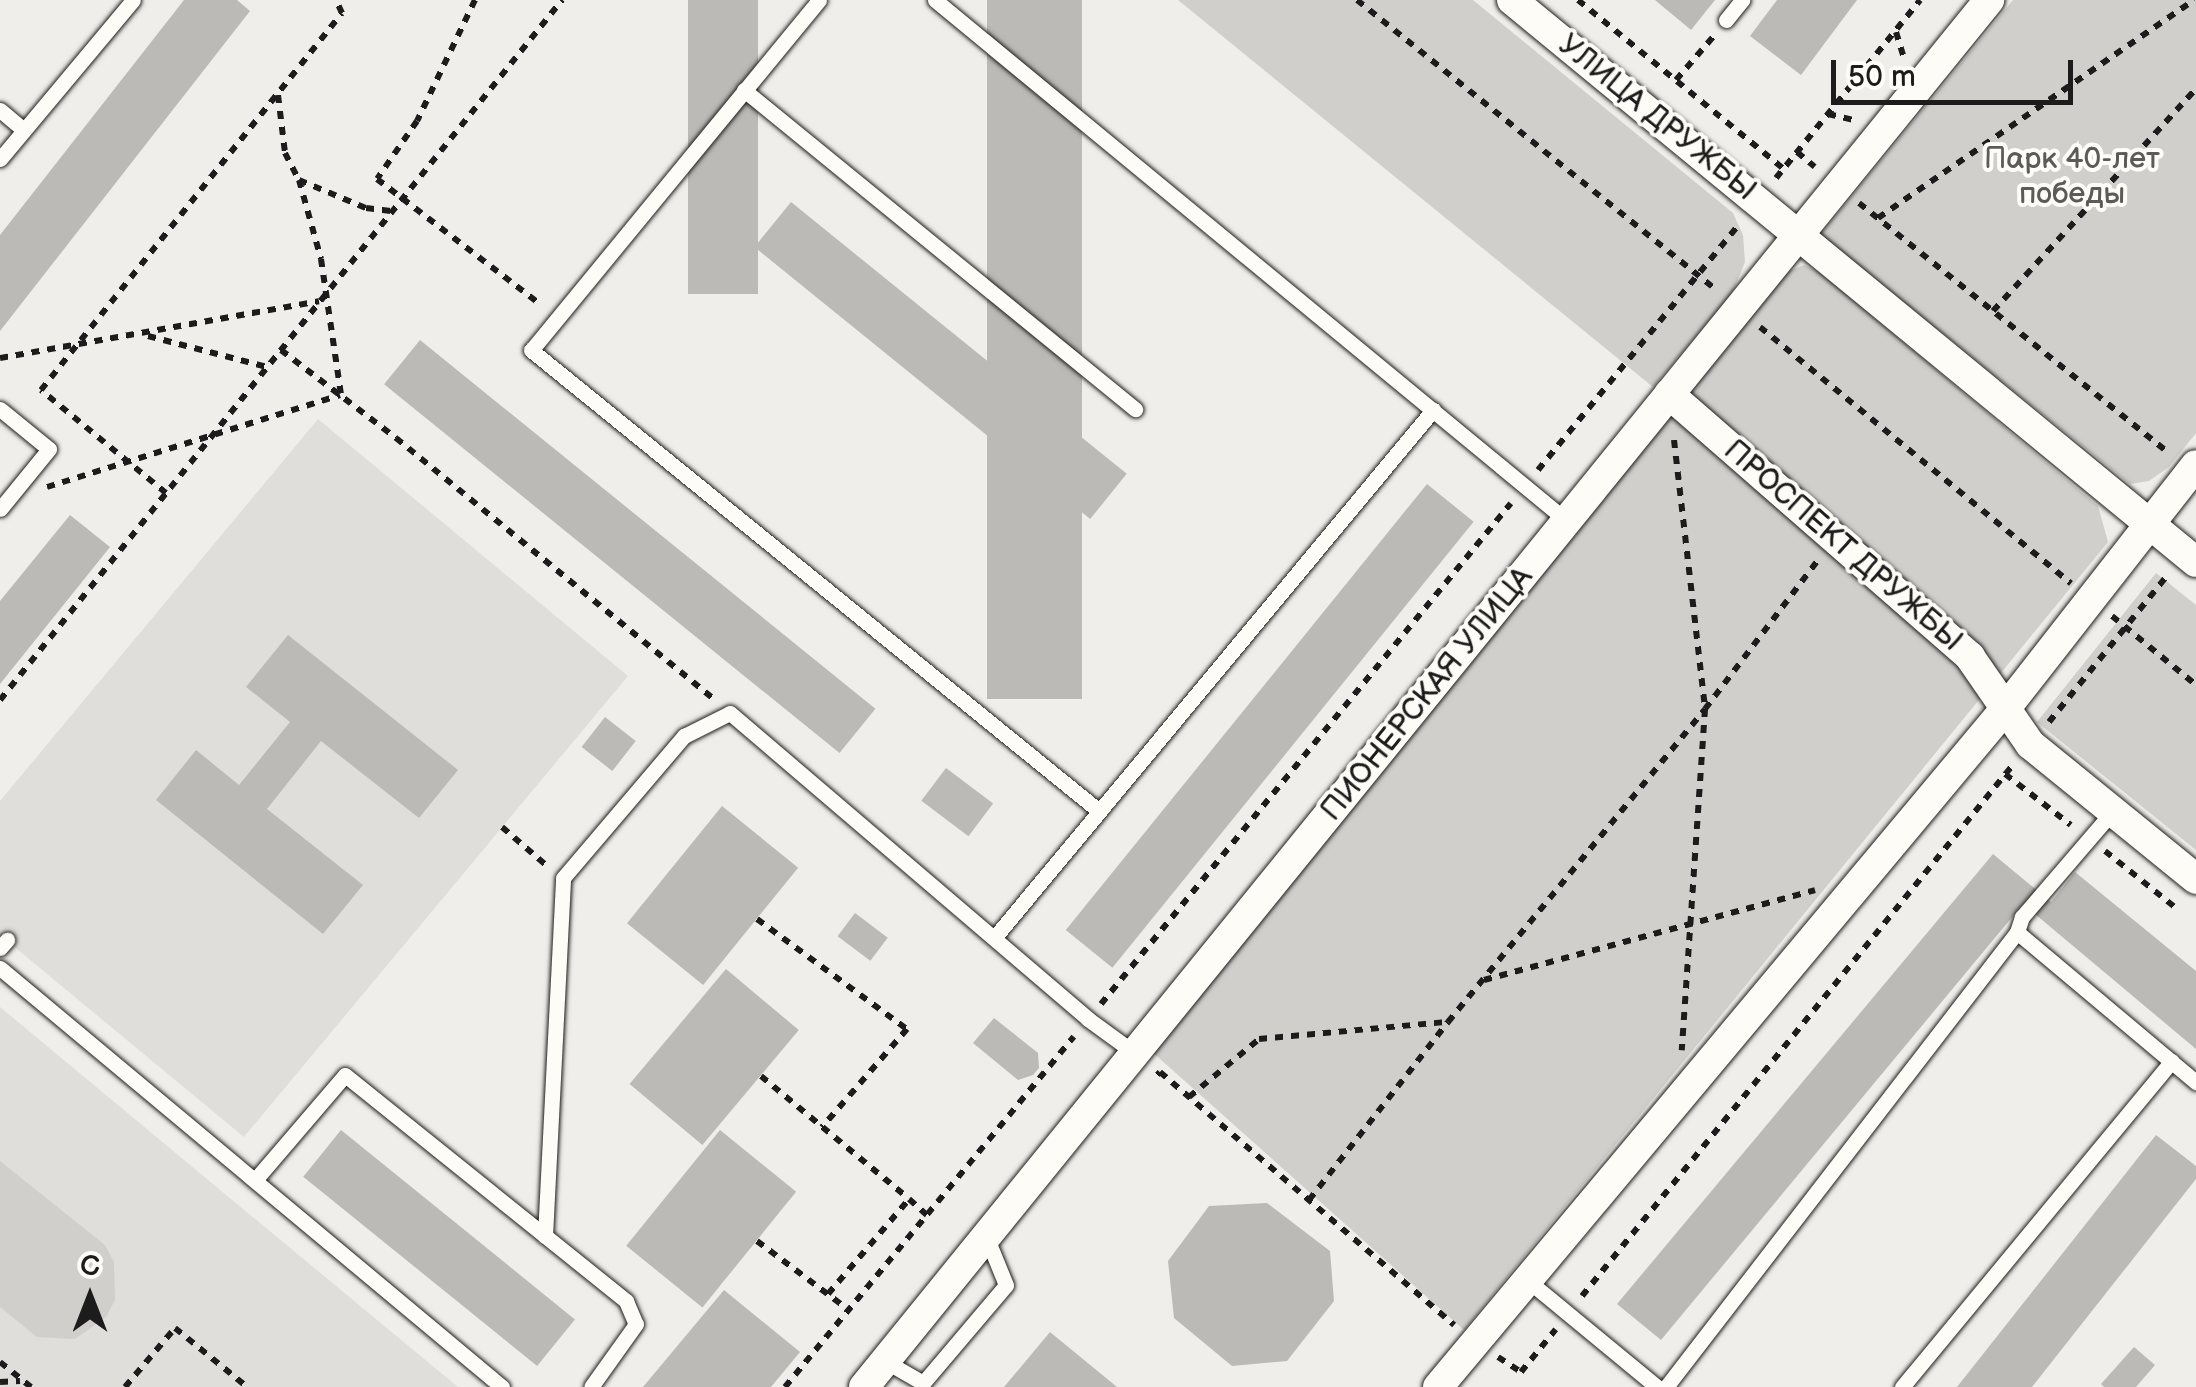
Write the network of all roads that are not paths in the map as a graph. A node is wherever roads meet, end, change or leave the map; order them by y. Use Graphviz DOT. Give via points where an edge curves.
graph roads {
  1 [pos="133,0"];
  2 [pos="819,0"];
  3 [pos="935,0"];
  4 [pos="1512,0"];
  5 [pos="1742,0"];
  6 [pos="1989,0"];
  7 [pos="1726,20"];
  8 [pos="744,90"];
  9 [pos="0,110"];
  10 [pos="24,130"];
  11 [pos="0,159"];
  12 [pos="1801,235"];
  13 [pos="1669,394"];
  14 [pos="1135,409"];
  15 [pos="0,410"];
  16 [pos="1433,410"];
  17 [pos="2186,462"];
  18 [pos="4,504"];
  19 [pos="1566,521"];
  20 [pos="2150,522"];
  21 [pos="2191,558"];
  22 [pos="2006,708"];
  23 [pos="1099,811"];
  24 [pos="2112,812"];
  25 [pos="2196,880"];
  26 [pos="2017,932"];
  27 [pos="994,938"];
  28 [pos="0,968"];
  29 [pos="1136,1054"];
  30 [pos="2172,1061"];
  31 [pos="2196,1082"];
  32 [pos="254,1180"];
  33 [pos="546,1236"];
  34 [pos="986,1236"];
  35 [pos="1526,1279"];
  36 [pos="885,1361"];
  37 [pos="502,1387"];
  38 [pos="591,1387"];
  39 [pos="864,1387"];
  40 [pos="1438,1387"];
  41 [pos="1656,1387"];
  42 [pos="1666,1387"];
  43 [pos="1902,1387"];
  1 -- 10 [label="lane"];
  2 -- 8 [label="lane"];
  3 -- 16 [label="lane"];
  4 -- 12 [label="street, УЛИЦА ДРУЖБЫ"];
  5 -- 7 [label="lane"];
  6 -- 12 [label="street, ПИОНЕРСКАЯ УЛИЦА"];
  8 -- 14 [label="lane"];
  8 -- 23 [label="lane" via="531,350"];
  9 -- 10 [label="lane"];
  10 -- 11 [label="lane"];
  12 -- 13 [label="street, ПИОНЕРСКАЯ УЛИЦА"];
  12 -- 20 [label="street"];
  13 -- 19 [label="street, ПИОНЕРСКАЯ УЛИЦА"];
  13 -- 22 [label="street, ПРОСПЕКТ ДРУЖБЫ" via="1970,657"];
  15 -- 18 [label="lane" via="49,449"];
  16 -- 19 [label="lane"];
  16 -- 23 [label="lane"];
  17 -- 20 [label="street"];
  19 -- 29 [label="street, ПИОНЕРСКАЯ УЛИЦА"];
  20 -- 21 [label="street"];
  20 -- 22 [label="street"];
  22 -- 24 [label="street" via="2030,744"];
  22 -- 35 [label="street"];
  23 -- 27 [label="lane"];
  24 -- 25 [label="street"];
  24 -- 26 [label="lane" via="2022,917"];
  26 -- 30 [label="lane"];
  26 -- 42 [label="lane"];
  27 -- 29 [label="lane"];
  27 -- 33 [label="lane" via="730,713 684,736 562,878"];
  28 -- 32 [label="lane"];
  29 -- 34 [label="street, ПИОНЕРСКАЯ УЛИЦА"];
  30 -- 31 [label="lane"];
  30 -- 43 [label="lane"];
  32 -- 33 [label="lane" via="344,1075"];
  32 -- 37 [label="lane"];
  33 -- 38 [label="lane" via="626,1301 636,1324"];
  34 -- 36 [label="street, ПИОНЕРСКАЯ УЛИЦА"];
  34 -- 36 [label="lane" via="1006,1285 923,1383"];
  35 -- 40 [label="street"];
  35 -- 41 [label="lane"];
  36 -- 39 [label="street, ПИОНЕРСКАЯ УЛИЦА"];
}
